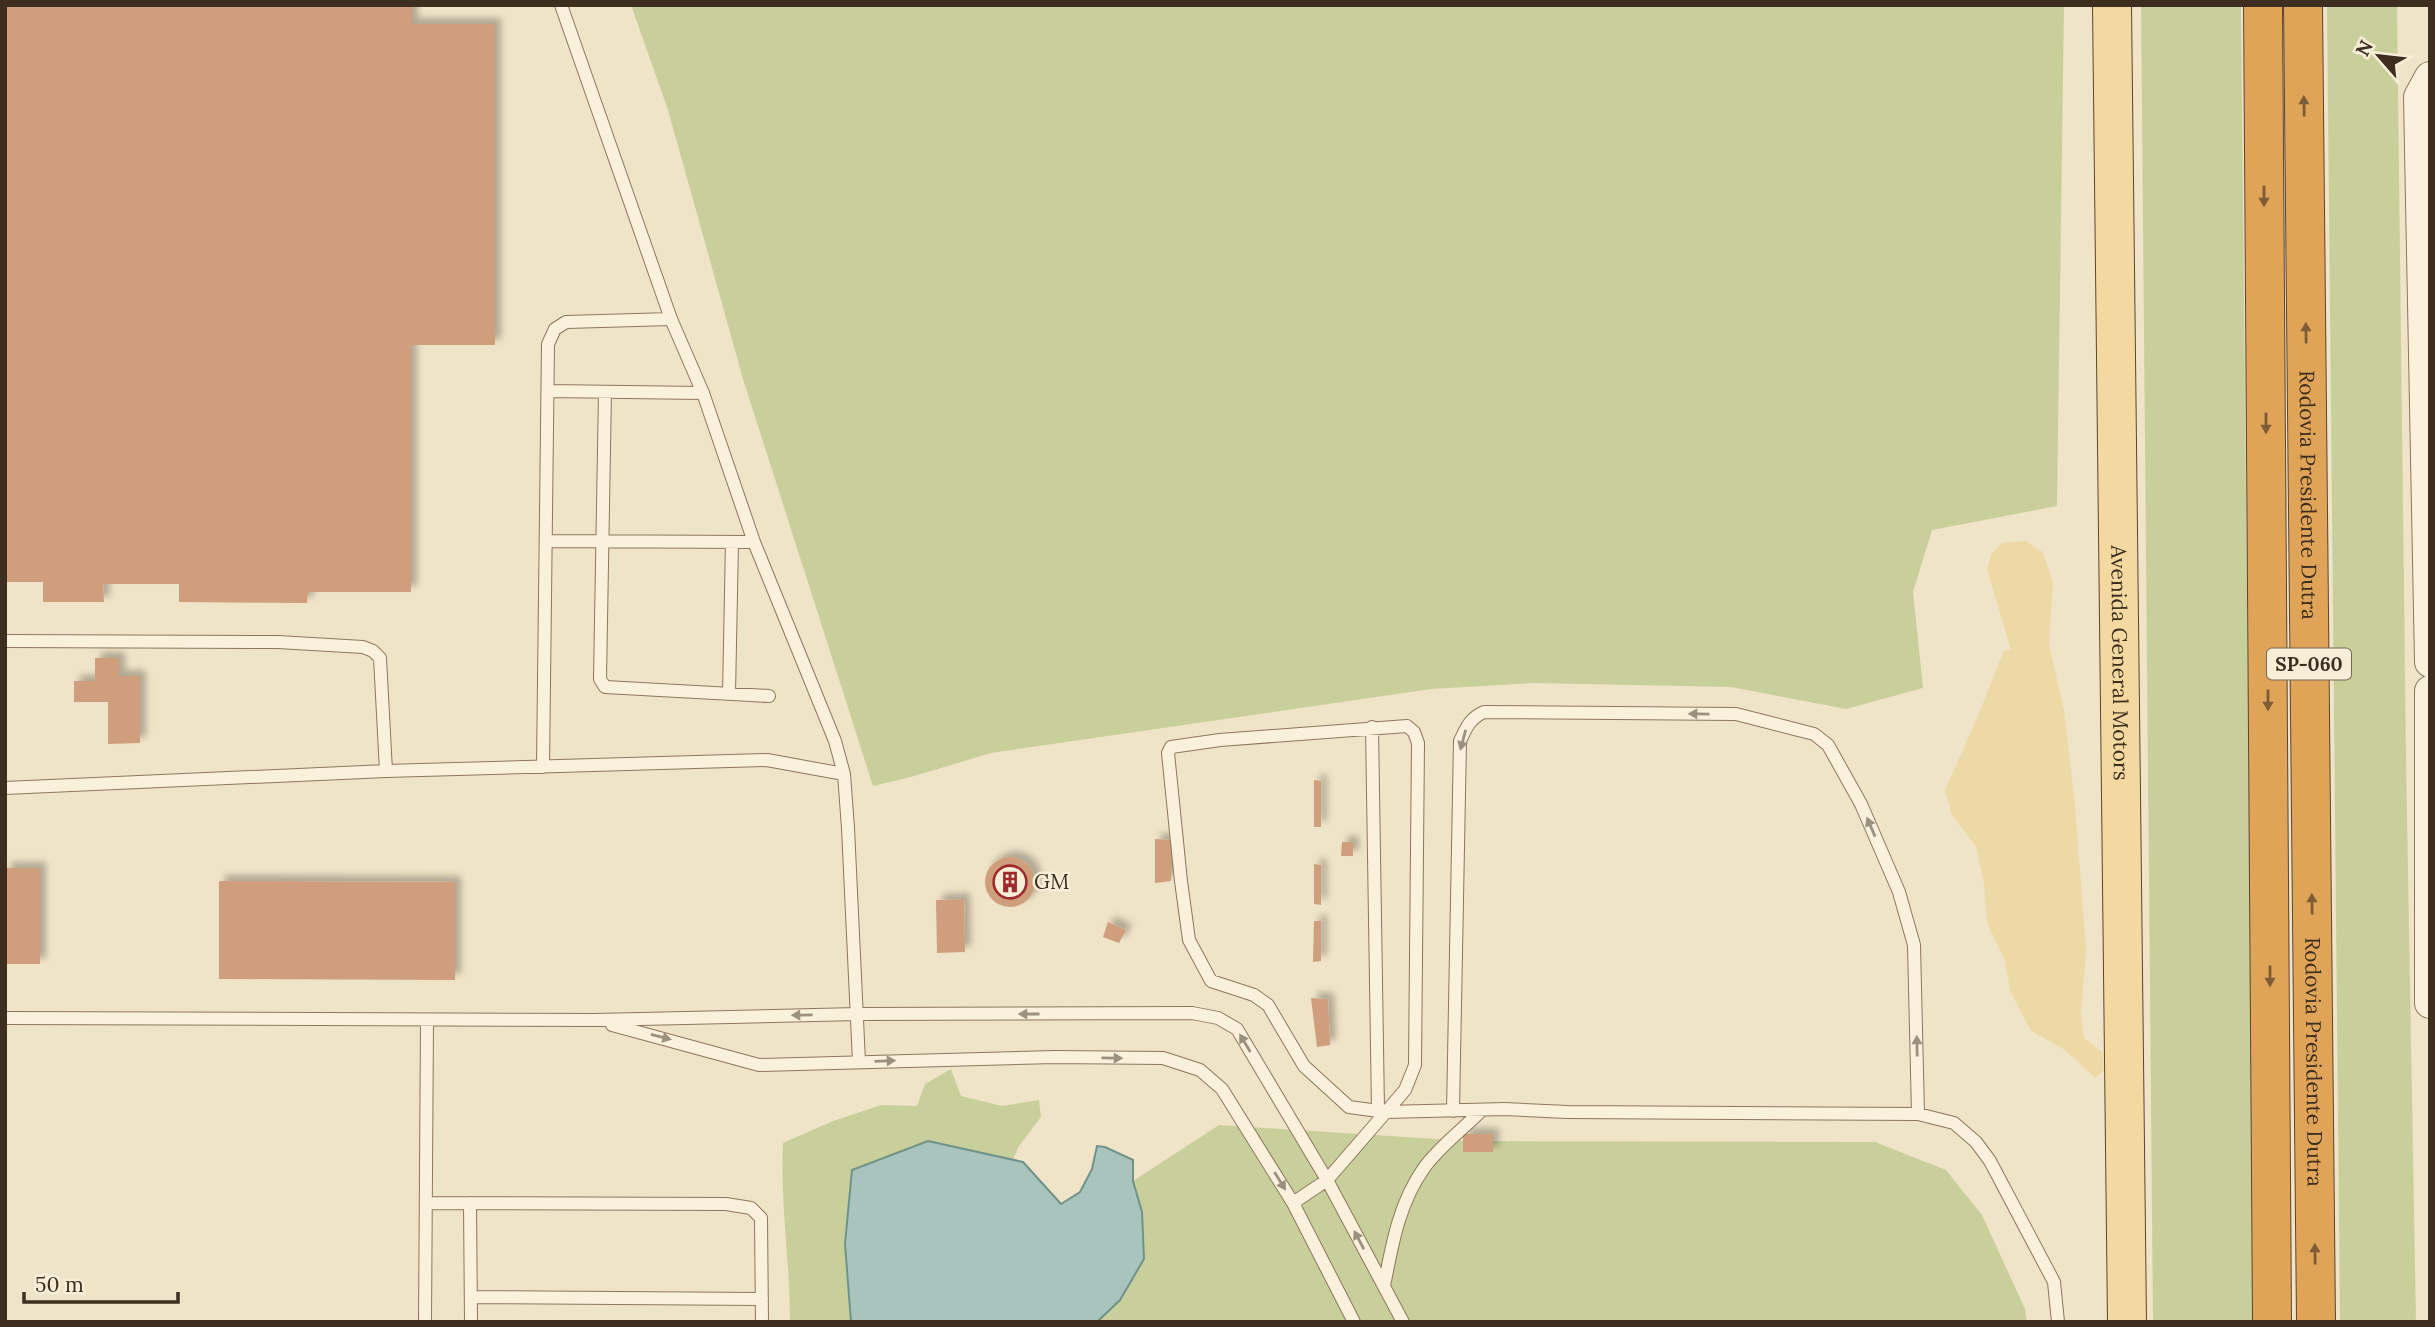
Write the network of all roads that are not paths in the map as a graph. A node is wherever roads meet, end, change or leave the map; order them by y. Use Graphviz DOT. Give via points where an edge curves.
graph roads {
  1 [pos="561,5"];
  2 [pos="2112,5"];
  3 [pos="2263,5"];
  4 [pos="2303,5"];
  5 [pos="2429,77"];
  6 [pos="2425,255"];
  7 [pos="671,319"];
  8 [pos="548,391"];
  9 [pos="605,392"];
  10 [pos="703,393"];
  11 [pos="546,541"];
  12 [pos="602,542"];
  13 [pos="732,542"];
  14 [pos="754,542"];
  15 [pos="5,641"];
  16 [pos="2430,662"];
  17 [pos="2430,691"];
  18 [pos="729,694"];
  19 [pos="769,696"];
  20 [pos="1372,727"];
  21 [pos="543,767"];
  22 [pos="386,771"];
  23 [pos="844,774"];
  24 [pos="5,788"];
  25 [pos="2430,1003"];
  26 [pos="857,1014"];
  27 [pos="5,1018"];
  28 [pos="595,1020"];
  29 [pos="427,1021"];
  30 [pos="859,1062"];
  31 [pos="1482,1110"];
  32 [pos="1382,1111"];
  33 [pos="1452,1111"];
  34 [pos="1918,1114"];
  35 [pos="1327,1180"];
  36 [pos="426,1203"];
  37 [pos="470,1203"];
  38 [pos="1293,1203"];
  39 [pos="1384,1286"];
  40 [pos="471,1297"];
  41 [pos="762,1299"];
  42 [pos="425,1322"];
  43 [pos="471,1322"];
  44 [pos="762,1322"];
  45 [pos="1354,1322"];
  46 [pos="1404,1322"];
  47 [pos="2058,1322"];
  48 [pos="2127,1322"];
  49 [pos="2273,1322"];
  50 [pos="2316,1322"];
  1 -- 7 [label="lane"];
  2 -- 48 [label="main road, Avenida General Motors"];
  3 -- 49 [label="highway, Rodovia Presidente Dutra / SP-060, one-way"];
  50 -- 4 [label="highway, Rodovia Presidente Dutra / SP-060, one-way"];
  5 -- 6 [label="street" via="2419,97"];
  6 -- 16 [label="street"];
  7 -- 8 [label="lane" via="566,322 555,329 548,344"];
  7 -- 10 [label="lane"];
  8 -- 9 [label="lane"];
  8 -- 11 [label="lane"];
  9 -- 10 [label="lane"];
  9 -- 12 [label="lane"];
  10 -- 14 [label="lane"];
  11 -- 12 [label="lane"];
  11 -- 21 [label="lane"];
  12 -- 13 [label="lane"];
  12 -- 18 [label="lane" via="600,679 605,687"];
  13 -- 14 [label="lane"];
  13 -- 18 [label="lane"];
  14 -- 23 [label="lane" via="835,741"];
  15 -- 22 [label="lane" via="278,642 363,647 380,658"];
  17 -- 25 [label="street"];
  18 -- 19 [label="lane"];
  20 -- 32 [label="lane"];
  20 -- 32 [label="lane" via="1407,726 1418,743 1415,1065 1405,1090"];
  20 -- 32 [label="lane" via="1220,740 1171,747 1168,753 1189,940 1211,981 1254,995 1268,1005 1304,1066 1349,1107"];
  21 -- 22 [label="lane"];
  21 -- 23 [label="lane" via="767,760"];
  22 -- 24 [label="lane"];
  23 -- 26 [label="lane"];
  26 -- 28 [label="lane, one-way"];
  26 -- 30 [label="lane"];
  35 -- 26 [label="lane, one-way" via="1237,1029 1218,1018 1192,1013"];
  27 -- 29 [label="lane"];
  28 -- 29 [label="lane"];
  28 -- 30 [label="lane, one-way" via="759,1065"];
  29 -- 36 [label="lane"];
  30 -- 38 [label="lane, one-way" via="1163,1058 1200,1070 1222,1089"];
  31 -- 33 [label="lane"];
  31 -- 34 [label="lane"];
  31 -- 39 [label="lane" via="1425,1166 1408,1194"];
  32 -- 33 [label="lane"];
  32 -- 35 [label="lane"];
  34 -- 33 [label="lane, one-way" via="1914,945 1899,892 1861,804 1828,745 1814,733 1780,723 1736,714 1689,713 1484,712 1469,723 1460,741"];
  34 -- 47 [label="lane" via="1954,1123 1990,1161 2054,1282"];
  35 -- 38 [label="lane"];
  39 -- 35 [label="lane, one-way"];
  36 -- 37 [label="lane"];
  36 -- 42 [label="lane"];
  37 -- 40 [label="lane"];
  37 -- 41 [label="lane" via="726,1204 751,1208 761,1218"];
  38 -- 45 [label="lane"];
  39 -- 46 [label="lane"];
  40 -- 41 [label="lane"];
  40 -- 43 [label="lane"];
  41 -- 44 [label="lane"];
}
